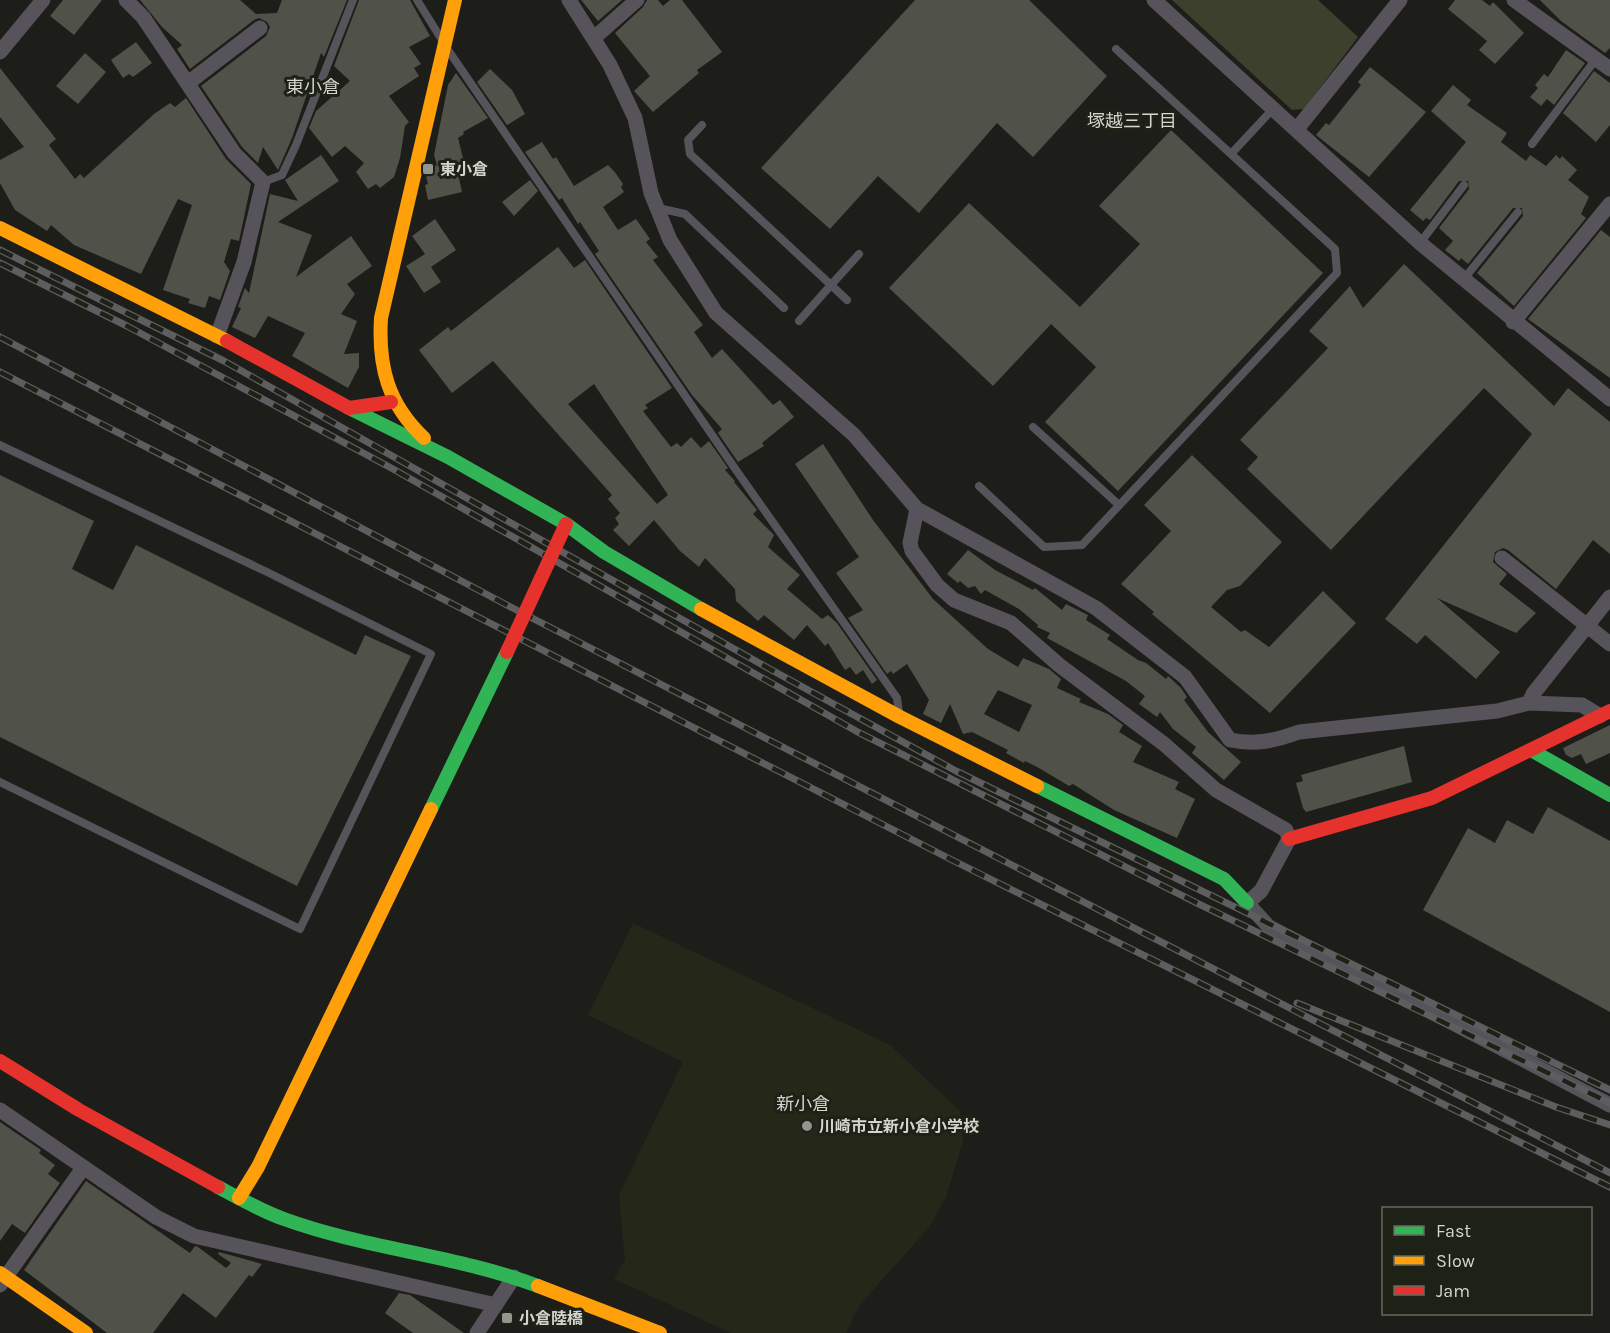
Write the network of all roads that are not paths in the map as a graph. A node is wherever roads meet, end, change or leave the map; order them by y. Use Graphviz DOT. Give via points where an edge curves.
graph roads {
  1 [pos="126,0"];
  2 [pos="353,0"];
  3 [pos="417,0"];
  4 [pos="455,0"];
  5 [pos="569,0"];
  6 [pos="637,0"];
  7 [pos="1154,0"];
  8 [pos="1514,0"];
  9 [pos="34,4"];
  10 [pos="1401,4"];
  11 [pos="260,28"];
  12 [pos="594,38"];
  13 [pos="445,45"];
  14 [pos="1116,49"];
  15 [pos="0,52"];
  16 [pos="1596,58"];
  17 [pos="1610,69"];
  18 [pos="188,83"];
  19 [pos="1272,110"];
  20 [pos="702,125"];
  21 [pos="1297,129"];
  22 [pos="1532,144"];
  23 [pos="1231,154"];
  24 [pos="262,182"];
  25 [pos="1464,184"];
  26 [pos="1610,204"];
  27 [pos="657,208"];
  28 [pos="1518,212"];
  29 [pos="0,228"];
  30 [pos="1420,243"];
  31 [pos="859,254"];
  32 [pos="1464,280"];
  33 [pos="831,285"];
  34 [pos="847,300"];
  35 [pos="784,308"];
  36 [pos="799,321"];
  37 [pos="1513,322"];
  38 [pos="217,336"];
  39 [pos="1610,399"];
  40 [pos="391,402"];
  41 [pos="349,408"];
  42 [pos="1033,427"];
  43 [pos="0,445"];
  44 [pos="448,457"];
  45 [pos="979,486"];
  46 [pos="1119,505"];
  47 [pos="917,509"];
  48 [pos="566,524"];
  49 [pos="1502,558"];
  50 [pos="1610,597"];
  51 [pos="1587,626"];
  52 [pos="1610,644"];
  53 [pos="1529,703"];
  54 [pos="1605,714"];
  55 [pos="900,717"];
  56 [pos="1531,750"];
  57 [pos="0,782"];
  58 [pos="1610,795"];
  59 [pos="1289,838"];
  60 [pos="1247,903"];
  61 [pos="0,1061"];
  62 [pos="1610,1104"];
  63 [pos="0,1110"];
  64 [pos="83,1168"];
  65 [pos="239,1198"];
  66 [pos="514,1277"];
  67 [pos="2,1279"];
  68 [pos="496,1305"];
  69 [pos="86,1333"];
  70 [pos="477,1333"];
  71 [pos="660,1333"];
  1 -- 18 [label="street" via="143,17"];
  2 -- 24 [label="lane" via="282,175"];
  3 -- 13 [label="lane"];
  4 -- 13 [label="street"];
  5 -- 12 [label="street"];
  6 -- 12 [label="street"];
  7 -- 19 [label="street"];
  8 -- 16 [label="street"];
  9 -- 15 [label="street"];
  10 -- 21 [label="street"];
  11 -- 18 [label="street"];
  12 -- 27 [label="street" via="635,118"];
  13 -- 40 [label="street" via="381,318 380,359"];
  13 -- 55 [label="lane" via="735,470 897,698"];
  14 -- 23 [label="lane"];
  16 -- 17 [label="street"];
  16 -- 22 [label="lane"];
  18 -- 24 [label="street" via="234,153"];
  19 -- 21 [label="street"];
  19 -- 23 [label="lane"];
  20 -- 33 [label="lane" via="688,140 690,154"];
  21 -- 30 [label="street"];
  23 -- 46 [label="lane" via="1335,249 1337,273"];
  24 -- 38 [label="street" via="244,262"];
  25 -- 30 [label="lane"];
  26 -- 37 [label="street"];
  27 -- 35 [label="lane" via="685,214"];
  27 -- 47 [label="street" via="670,240 716,313 854,435"];
  28 -- 32 [label="lane"];
  29 -- 38 [label="street"];
  30 -- 32 [label="street"];
  31 -- 33 [label="lane"];
  32 -- 37 [label="street"];
  33 -- 34 [label="lane"];
  33 -- 36 [label="lane"];
  37 -- 39 [label="street"];
  38 -- 41 [label="street"];
  40 -- 41 [label="street"];
  40 -- 44 [label="street" via="411,428"];
  41 -- 44 [label="street"];
  42 -- 46 [label="lane"];
  43 -- 57 [label="lane" via="431,654 300,929"];
  44 -- 48 [label="street"];
  45 -- 46 [label="lane" via="1044,547 1082,545"];
  47 -- 53 [label="street" via="1096,608 1185,677 1230,740 1271,742 1299,732 1497,711"];
  47 -- 59 [label="street" via="912,551 937,585 954,600 1011,623 1216,790 1286,830"];
  48 -- 55 [label="street" via="604,552 729,626"];
  48 -- 65 [label="street, bridge" via="258,1167"];
  49 -- 51 [label="street"];
  50 -- 51 [label="street"];
  51 -- 52 [label="street"];
  51 -- 53 [label="street"];
  53 -- 54 [label="street" via="1582,705"];
  54 -- 56 [label="street"];
  55 -- 60 [label="street" via="1224,879"];
  56 -- 58 [label="street"];
  56 -- 59 [label="street" via="1432,798"];
  59 -- 60 [label="street" via="1261,891"];
  60 -- 62 [label="street" via="1279,933"];
  61 -- 65 [label="street" via="79,1110"];
  63 -- 64 [label="street"];
  64 -- 67 [label="street"];
  64 -- 68 [label="street" via="156,1217 194,1236"];
  65 -- 66 [label="street" via="284,1219"];
  66 -- 68 [label="street"];
  66 -- 71 [label="street"];
  67 -- 69 [label="street"];
  68 -- 70 [label="street"];
}
